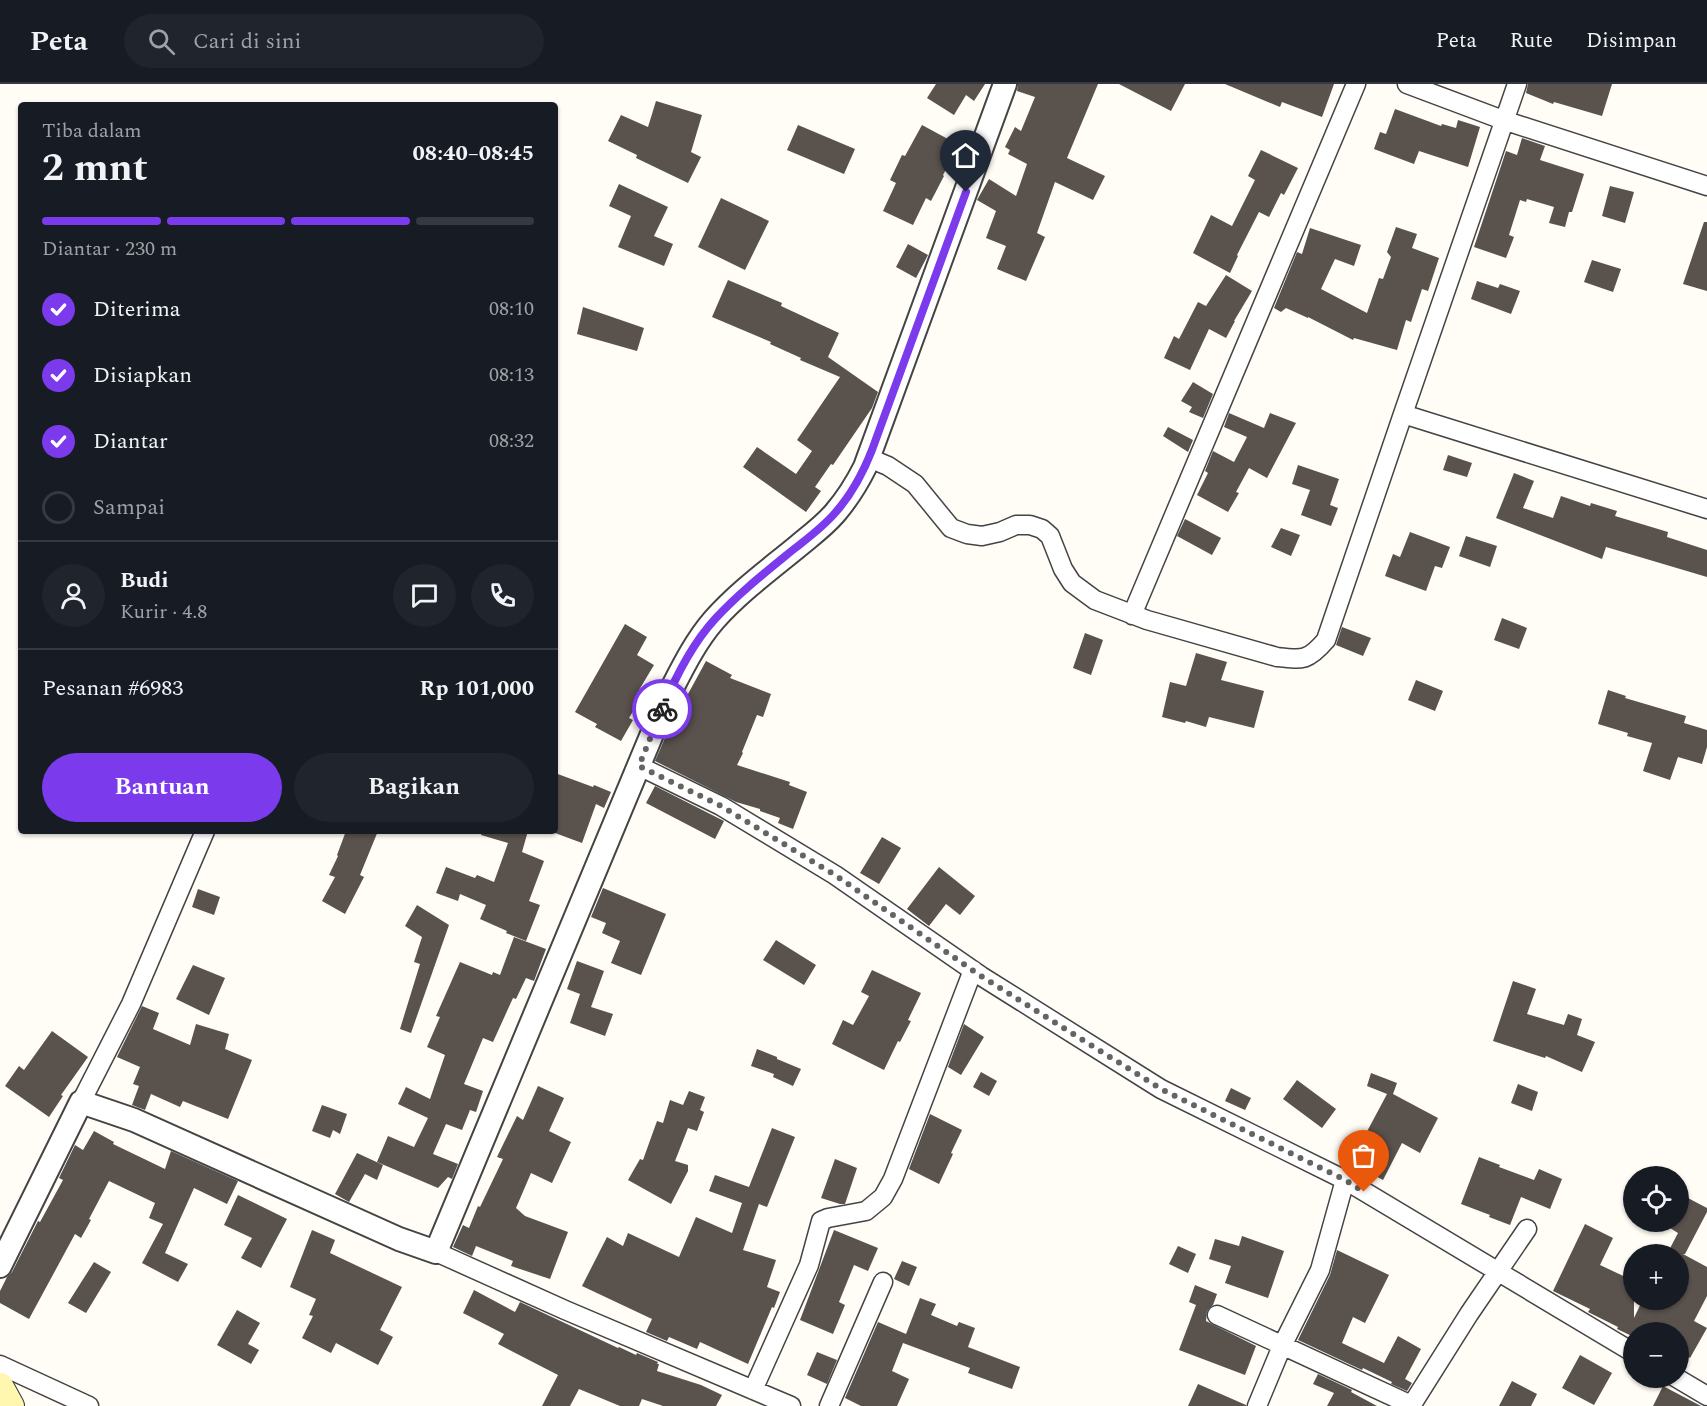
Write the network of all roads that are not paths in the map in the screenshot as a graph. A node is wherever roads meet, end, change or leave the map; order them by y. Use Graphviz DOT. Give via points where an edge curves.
graph roads {
  1 [pos="1005,84"];
  2 [pos="1356,84"];
  3 [pos="1407,84"];
  4 [pos="1517,84"];
  5 [pos="1503,120"];
  6 [pos="1707,186"];
  7 [pos="1403,414"];
  8 [pos="869,458"];
  9 [pos="1707,509"];
  10 [pos="1132,615"];
  11 [pos="639,766"];
  12 [pos="204,834"];
  13 [pos="973,970"];
  14 [pos="81,1101"];
  15 [pos="1345,1180"];
  16 [pos="1527,1229"];
  17 [pos="436,1252"];
  18 [pos="0,1266"];
  19 [pos="1498,1273"];
  20 [pos="883,1282"];
  21 [pos="1217,1315"];
  22 [pos="1282,1346"];
  23 [pos="1623,1347"];
  24 [pos="0,1365"];
  25 [pos="1689,1385"];
  26 [pos="0,1386"];
  27 [pos="753,1390"];
  28 [pos="1707,1396"];
  29 [pos="11,1406"];
  30 [pos="89,1406"];
  31 [pos="791,1406"];
  32 [pos="829,1406"];
  33 [pos="1257,1406"];
  34 [pos="1411,1406"];
  1 -- 8 [label="street"];
  2 -- 10 [label="street"];
  3 -- 5 [label="street"];
  4 -- 5 [label="street"];
  5 -- 6 [label="street"];
  5 -- 7 [label="street"];
  7 -- 9 [label="street"];
  7 -- 10 [label="street" via="1326,640 1313,654 1299,660 1277,657"];
  8 -- 10 [label="street" via="915,484 951,528 982,536 1016,525 1042,529 1050,536 1072,583 1095,600"];
  8 -- 11 [label="street" via="835,513 747,588 699,639 667,698"];
  11 -- 13 [label="street" via="721,806 835,875"];
  11 -- 17 [label="street"];
  12 -- 14 [label="street" via="130,1004"];
  13 -- 15 [label="street" via="1161,1089"];
  13 -- 27 [label="street" via="893,1179 883,1197 866,1211 821,1221 809,1265"];
  14 -- 17 [label="street" via="134,1120"];
  14 -- 18 [label="street"];
  15 -- 19 [label="street"];
  15 -- 22 [label="street" via="1320,1270"];
  16 -- 19 [label="street"];
  17 -- 27 [label="street"];
  19 -- 23 [label="street"];
  19 -- 34 [label="street"];
  20 -- 32 [label="street"];
  21 -- 22 [label="street"];
  22 -- 33 [label="street"];
  22 -- 34 [label="street"];
  24 -- 30 [label="street"];
  25 -- 28 [label="street"];
  26 -- 29 [label="main road"];
  27 -- 31 [label="street"];
}
